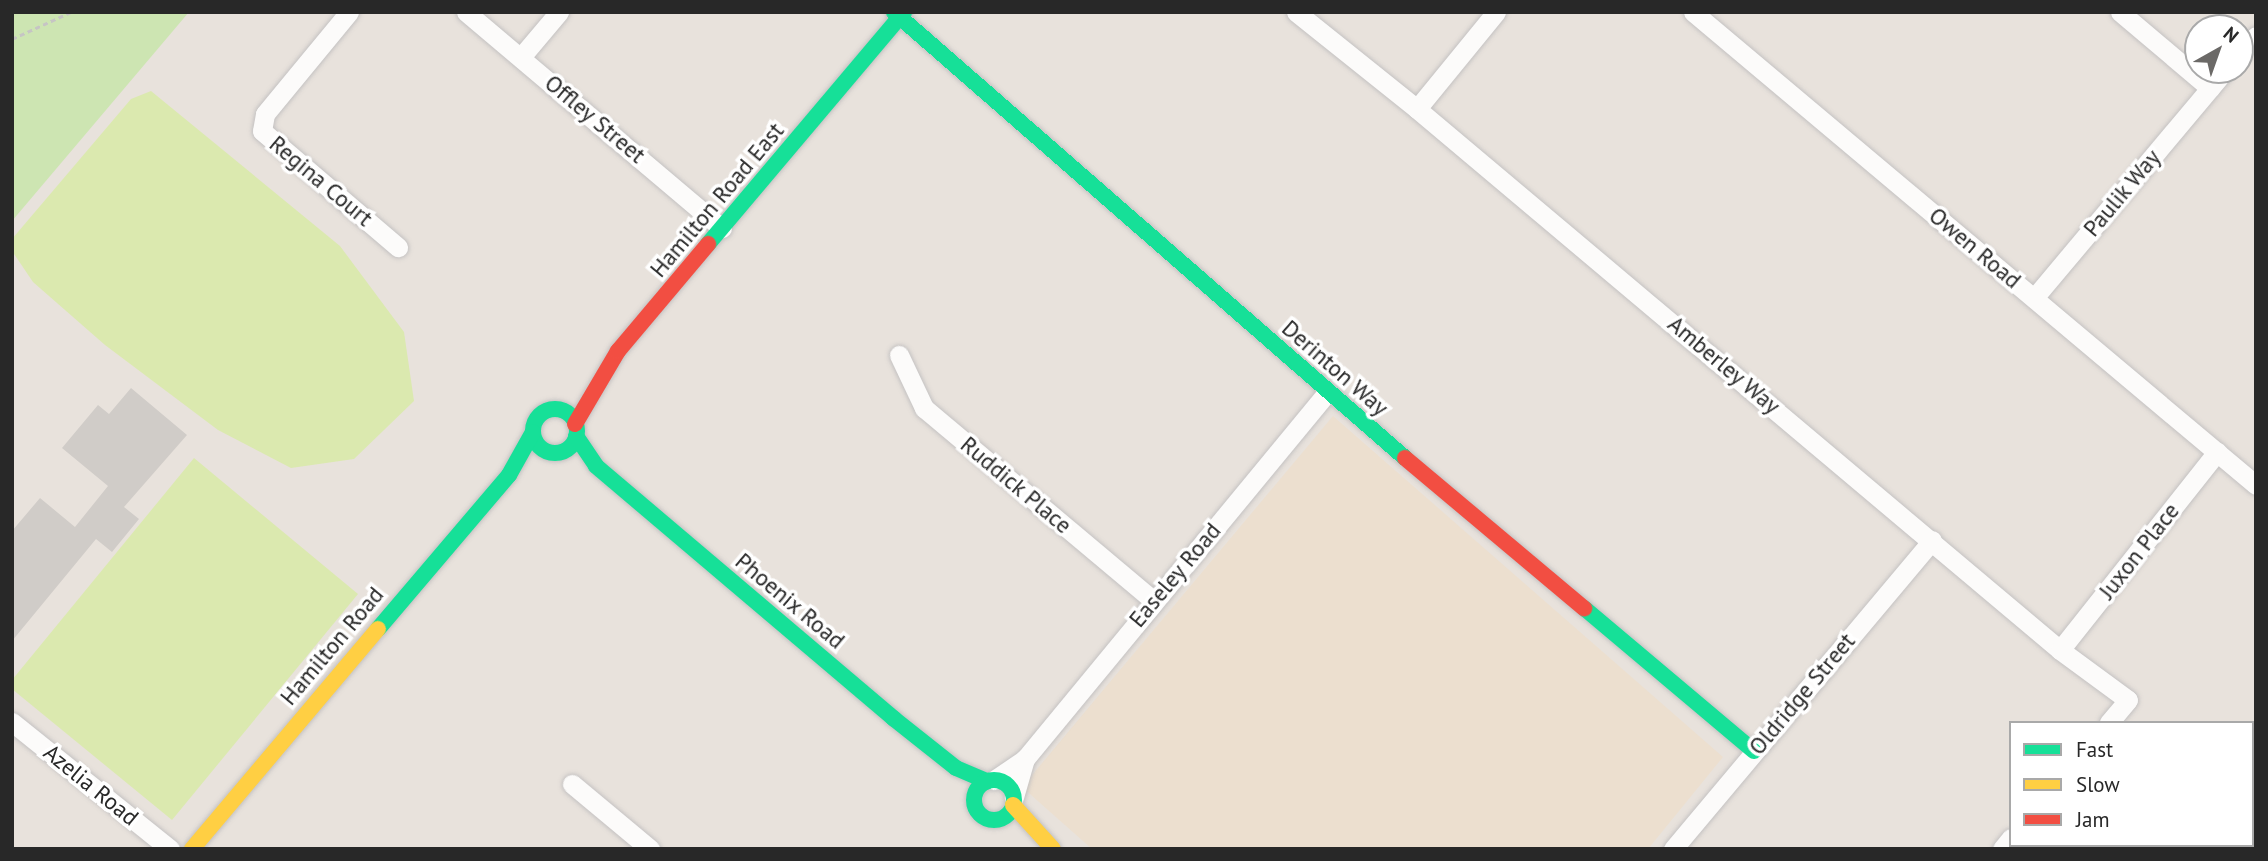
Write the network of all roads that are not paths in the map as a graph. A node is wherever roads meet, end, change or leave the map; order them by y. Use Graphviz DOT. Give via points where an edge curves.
graph roads {
  1 [pos="349,12"];
  2 [pos="467,12"];
  3 [pos="559,12"];
  4 [pos="1296,12"];
  5 [pos="1496,12"];
  6 [pos="1692,12"];
  7 [pos="2120,12"];
  8 [pos="896,14"];
  9 [pos="521,57"];
  10 [pos="2213,84"];
  11 [pos="2210,88"];
  12 [pos="1417,109"];
  13 [pos="718,224"];
  14 [pos="398,247"];
  15 [pos="2034,298"];
  16 [pos="899,355"];
  17 [pos="1327,393"];
  18 [pos="559,410"];
  19 [pos="575,430"];
  20 [pos="533,432"];
  21 [pos="2217,452"];
  22 [pos="559,453"];
  23 [pos="596,466"];
  24 [pos="509,475"];
  25 [pos="2256,485"];
  26 [pos="1932,540"];
  27 [pos="1154,601"];
  28 [pos="2060,650"];
  29 [pos="2111,721"];
  30 [pos="12,722"];
  31 [pos="1754,751"];
  32 [pos="1025,759"];
  33 [pos="956,768"];
  34 [pos="991,780"];
  35 [pos="572,784"];
  36 [pos="974,801"];
  37 [pos="1014,801"];
  38 [pos="999,819"];
  39 [pos="1038,836"];
  40 [pos="170,849"];
  41 [pos="192,849"];
  42 [pos="650,849"];
  43 [pos="1053,849"];
  44 [pos="1672,849"];
  1 -- 14 [label="street, Regina Court" via="265,114 262,131"];
  2 -- 9 [label="street, Offley Street"];
  3 -- 9 [label="street"];
  4 -- 12 [label="street, Amberley Way"];
  5 -- 12 [label="street"];
  6 -- 15 [label="street, Owen Road"];
  7 -- 11 [label="street"];
  8 -- 13 [label="street, Hamilton Road East"];
  8 -- 17 [label="street, Derinton Way"];
  9 -- 13 [label="street, Offley Street"];
  10 -- 11 [label="street, Paulik Way"];
  11 -- 15 [label="street, Paulik Way"];
  12 -- 26 [label="street, Amberley Way"];
  13 -- 18 [label="street, Hamilton Road East"];
  13 -- 19 [label="street, Hamilton Road East" via="611,361"];
  15 -- 21 [label="street, Owen Road"];
  16 -- 27 [label="street, Ruddick Place" via="924,408"];
  17 -- 27 [label="street, Easeley Road"];
  17 -- 31 [label="street, Derinton Way"];
  18 -- 19 [label="street"];
  18 -- 20 [label="street" via="540,415"];
  19 -- 22 [label="street"];
  19 -- 23 [label="street, Phoenix Road"];
  20 -- 22 [label="street" via="543,450"];
  20 -- 24 [label="street, Hamilton Road"];
  21 -- 25 [label="street, Owen Road"];
  21 -- 28 [label="street, Juxon Place"];
  22 -- 23 [label="street, Phoenix Road"];
  22 -- 24 [label="street, Hamilton Road"];
  23 -- 33 [label="street, Phoenix Road"];
  24 -- 41 [label="street, Hamilton Road"];
  26 -- 28 [label="street, Amberley Way"];
  26 -- 31 [label="street, Oldridge Street"];
  27 -- 32 [label="street, Easeley Road"];
  28 -- 29 [label="street, Amberley Way" via="2128,700"];
  30 -- 40 [label="street, Azelia Road"];
  31 -- 44 [label="street, Oldridge Street"];
  32 -- 34 [label="street, Easeley Road"];
  32 -- 37 [label="street, Easeley Road"];
  33 -- 34 [label="street, Phoenix Road"];
  33 -- 36 [label="street, Phoenix Road"];
  34 -- 36 [label="street" via="978,787"];
  34 -- 37 [label="street" via="1006,784"];
  35 -- 42 [label="street"];
  36 -- 38 [label="street" via="981,815"];
  37 -- 38 [label="street"];
  37 -- 39 [label="street"];
  38 -- 39 [label="street"];
  39 -- 43 [label="street"];
}
